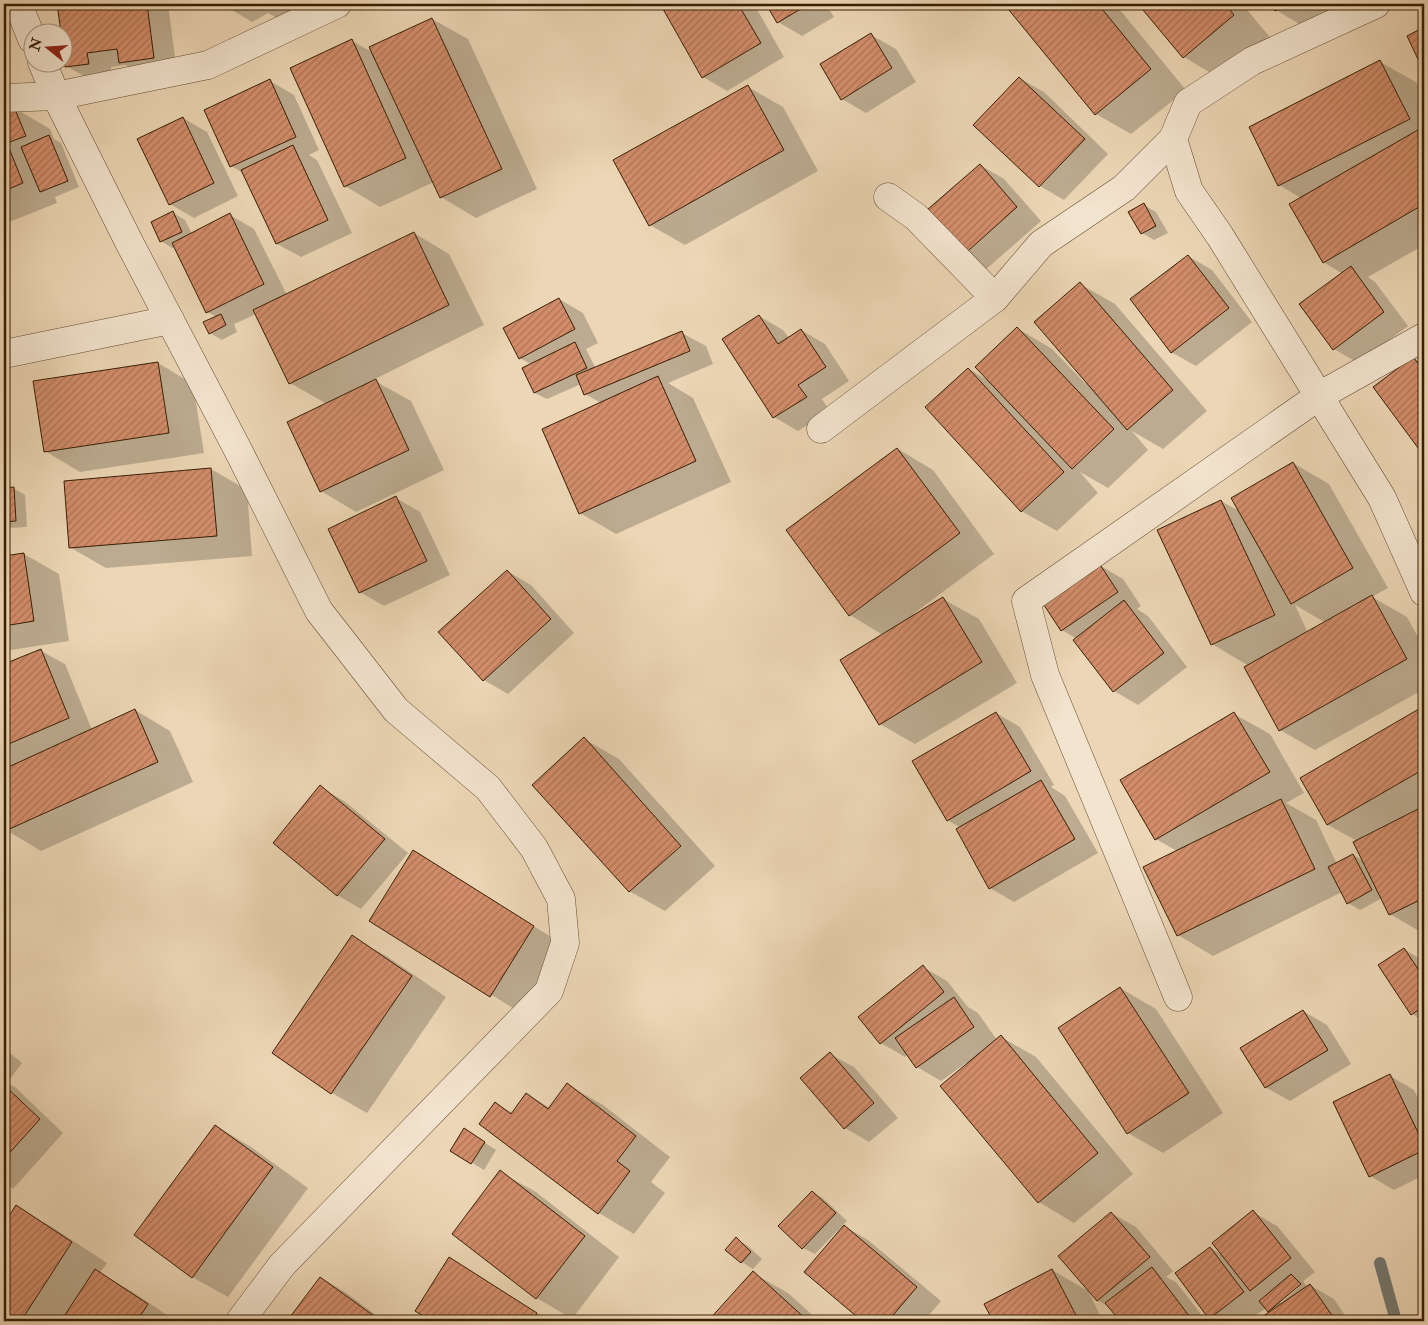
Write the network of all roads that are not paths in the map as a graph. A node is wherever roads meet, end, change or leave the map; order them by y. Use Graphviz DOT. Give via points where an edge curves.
graph roads {
  1 [pos="18,4"];
  2 [pos="337,4"];
  3 [pos="1376,4"];
  4 [pos="25,22"];
  5 [pos="46,72"];
  6 [pos="56,96"];
  7 [pos="4,98"];
  8 [pos="1173,139"];
  9 [pos="888,197"];
  10 [pos="995,298"];
  11 [pos="170,320"];
  12 [pos="1424,337"];
  13 [pos="4,354"];
  14 [pos="1319,396"];
  15 [pos="821,429"];
  16 [pos="1424,592"];
  17 [pos="1178,997"];
  18 [pos="240,1321"];
  1 -- 4 [label="street"];
  2 -- 6 [label="street" via="208,65"];
  3 -- 8 [label="street" via="1252,61 1188,102"];
  5 -- 6 [label="street"];
  6 -- 7 [label="street"];
  6 -- 11 [label="street"];
  8 -- 10 [label="street" via="1124,188 1041,244"];
  8 -- 14 [label="street" via="1189,191"];
  9 -- 10 [label="street" via="916,217"];
  10 -- 15 [label="street"];
  11 -- 13 [label="street"];
  11 -- 18 [label="street" via="319,611 396,710 488,788 534,848 561,900 564,943 549,991 282,1265"];
  12 -- 14 [label="street"];
  14 -- 16 [label="street" via="1382,498"];
  14 -- 17 [label="street" via="1026,601 1045,674"];
}
